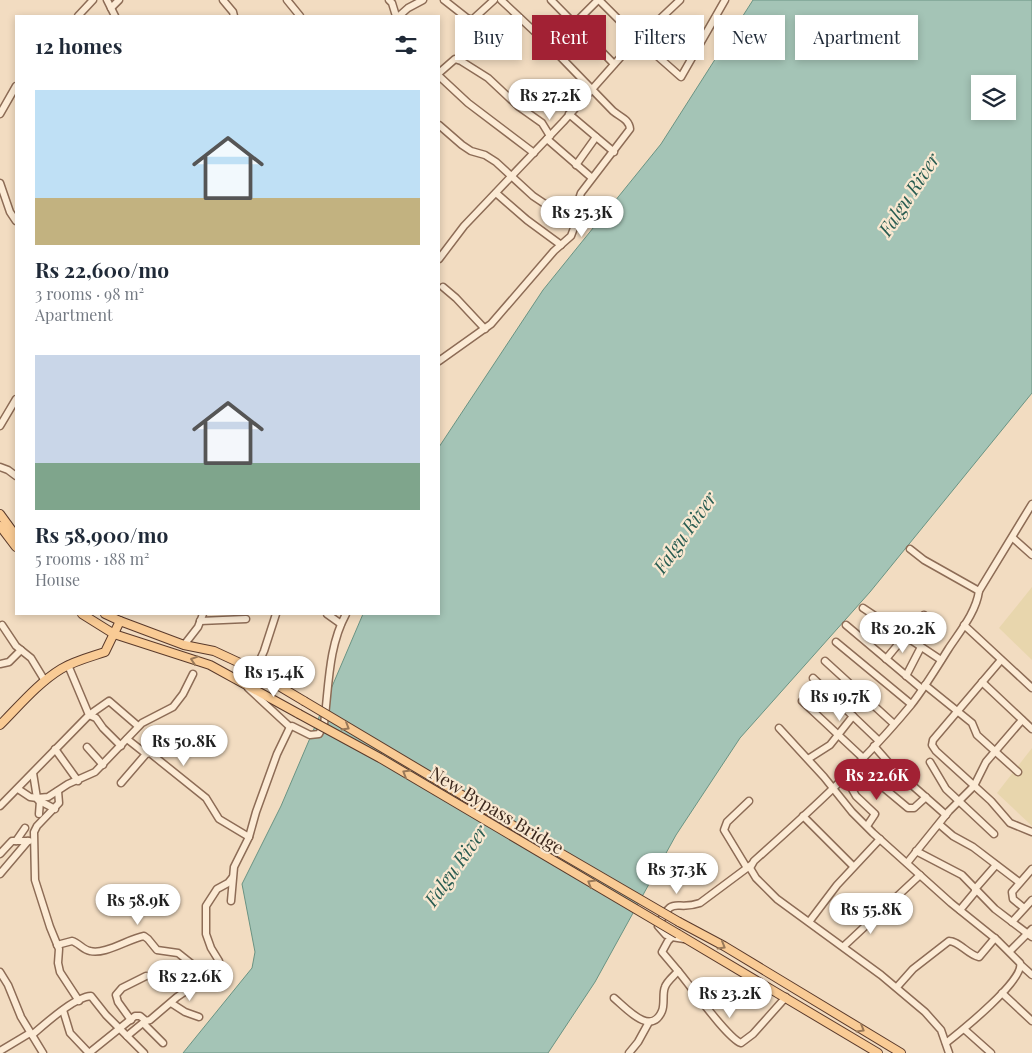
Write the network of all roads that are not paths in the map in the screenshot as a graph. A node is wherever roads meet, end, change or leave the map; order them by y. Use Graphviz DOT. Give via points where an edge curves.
graph roads {
  1 [pos="92,0"];
  2 [pos="107,0"];
  3 [pos="119,0"];
  4 [pos="223,0"];
  5 [pos="287,0"];
  6 [pos="389,0"];
  7 [pos="423,0"];
  8 [pos="444,0"];
  9 [pos="494,0"];
  10 [pos="501,0"];
  11 [pos="551,0"];
  12 [pos="599,0"];
  13 [pos="680,0"];
  14 [pos="725,0"];
  15 [pos="112,8"];
  16 [pos="79,15"];
  17 [pos="115,15"];
  18 [pos="234,15"];
  19 [pos="299,15"];
  20 [pos="397,15"];
  21 [pos="398,15"];
  22 [pos="567,15"];
  23 [pos="583,15"];
  24 [pos="664,15"];
  25 [pos="616,17"];
  26 [pos="532,29"];
  27 [pos="704,37"];
  28 [pos="606,56"];
  29 [pos="564,60"];
  30 [pos="618,60"];
  31 [pos="662,60"];
  32 [pos="691,60"];
  33 [pos="614,64"];
  34 [pos="440,74"];
  35 [pos="440,76"];
  36 [pos="15,88"];
  37 [pos="592,89"];
  38 [pos="0,114"];
  39 [pos="569,114"];
  40 [pos="440,126"];
  41 [pos="596,137"];
  42 [pos="548,138"];
  43 [pos="614,152"];
  44 [pos="534,153"];
  45 [pos="576,165"];
  46 [pos="511,176"];
  47 [pos="592,178"];
  48 [pos="0,183"];
  49 [pos="496,193"];
  50 [pos="576,216"];
  51 [pos="15,220"];
  52 [pos="561,245"];
  53 [pos="440,257"];
  54 [pos="443,287"];
  55 [pos="485,329"];
  56 [pos="440,360"];
  57 [pos="15,401"];
  58 [pos="1,424"];
  59 [pos="0,467"];
  60 [pos="15,475"];
  61 [pos="1032,504"];
  62 [pos="0,514"];
  63 [pos="0,526"];
  64 [pos="15,535"];
  65 [pos="1013,538"];
  66 [pos="15,546"];
  67 [pos="910,549"];
  68 [pos="1032,555"];
  69 [pos="979,591"];
  70 [pos="863,608"];
  71 [pos="84,615"];
  72 [pos="107,615"];
  73 [pos="203,615"];
  74 [pos="276,615"];
  75 [pos="328,615"];
  76 [pos="346,615"];
  77 [pos="924,615"];
  78 [pos="246,619"];
  79 [pos="120,621"];
  80 [pos="200,621"];
  81 [pos="341,624"];
  82 [pos="2,625"];
  83 [pos="846,625"];
  84 [pos="964,625"];
  85 [pos="114,634"];
  86 [pos="905,636"];
  87 [pos="911,640"];
  88 [pos="836,642"];
  89 [pos="184,645"];
  90 [pos="921,646"];
  91 [pos="21,650"];
  92 [pos="886,659"];
  93 [pos="941,660"];
  94 [pos="1002,660"];
  95 [pos="825,661"];
  96 [pos="0,664"];
  97 [pos="68,665"];
  98 [pos="254,671"];
  99 [pos="193,674"];
  100 [pos="906,676"];
  101 [pos="813,678"];
  102 [pos="45,681"];
  103 [pos="982,682"];
  104 [pos="244,684"];
  105 [pos="924,687"];
  106 [pos="1032,688"];
  107 [pos="802,701"];
  108 [pos="911,704"];
  109 [pos="957,711"];
  110 [pos="89,715"];
  111 [pos="853,716"];
  112 [pos="1022,720"];
  113 [pos="894,724"];
  114 [pos="0,725"];
  115 [pos="138,726"];
  116 [pos="290,727"];
  117 [pos="779,728"];
  118 [pos="1032,729"];
  119 [pos="837,734"];
  120 [pos="127,739"];
  121 [pos="877,743"];
  122 [pos="121,746"];
  123 [pos="87,747"];
  124 [pos="55,749"];
  125 [pos="995,751"];
  126 [pos="146,754"];
  127 [pos="808,759"];
  128 [pos="862,760"];
  129 [pos="930,762"];
  130 [pos="103,765"];
  131 [pos="1018,772"];
  132 [pos="33,773"];
  133 [pos="845,777"];
  134 [pos="78,781"];
  135 [pos="120,783"];
  136 [pos="974,786"];
  137 [pos="18,789"];
  138 [pos="833,789"];
  139 [pos="58,791"];
  140 [pos="926,797"];
  141 [pos="37,799"];
  142 [pos="959,800"];
  143 [pos="749,801"];
  144 [pos="0,806"];
  145 [pos="55,809"];
  146 [pos="39,814"];
  147 [pos="946,815"];
  148 [pos="803,816"];
  149 [pos="939,824"];
  150 [pos="867,826"];
  151 [pos="25,828"];
  152 [pos="1032,832"];
  153 [pos="994,834"];
  154 [pos="249,837"];
  155 [pos="880,839"];
  156 [pos="16,841"];
  157 [pos="30,841"];
  158 [pos="916,851"];
  159 [pos="0,854"];
  160 [pos="906,863"];
  161 [pos="996,865"];
  162 [pos="853,866"];
  163 [pos="749,867"];
  164 [pos="1032,868"];
  165 [pos="0,874"];
  166 [pos="920,875"];
  167 [pos="232,878"];
  168 [pos="1019,882"];
  169 [pos="975,889"];
  170 [pos="1032,900"];
  171 [pos="231,901"];
  172 [pos="1024,908"];
  173 [pos="960,910"];
  174 [pos="809,922"];
  175 [pos="1012,922"];
  176 [pos="1031,933"];
  177 [pos="675,936"];
  178 [pos="995,938"];
  179 [pos="57,945"];
  180 [pos="844,946"];
  181 [pos="1010,951"];
  182 [pos="1022,966"];
  183 [pos="678,971"];
  184 [pos="0,972"];
  185 [pos="1032,974"];
  186 [pos="146,976"];
  187 [pos="207,976"];
  188 [pos="897,988"];
  189 [pos="1002,993"];
  190 [pos="614,998"];
  191 [pos="786,998"];
  192 [pos="79,1001"];
  193 [pos="172,1003"];
  194 [pos="62,1010"];
  195 [pos="199,1017"];
  196 [pos="131,1020"];
  197 [pos="144,1021"];
  198 [pos="1032,1021"];
  199 [pos="649,1022"];
  200 [pos="120,1029"];
  201 [pos="964,1029"];
  202 [pos="31,1034"];
  203 [pos="126,1036"];
  204 [pos="163,1043"];
  205 [pos="946,1043"];
  206 [pos="0,1051"];
  207 [pos="43,1053"];
  208 [pos="89,1053"];
  209 [pos="144,1053"];
  210 [pos="628,1053"];
  211 [pos="878,1053"];
  212 [pos="901,1053"];
  213 [pos="949,1053"];
  214 [pos="991,1053"];
  1 -- 16 [label="street"];
  2 -- 15 [label="street"];
  3 -- 15 [label="street"];
  4 -- 18 [label="street"];
  5 -- 19 [label="street"];
  6 -- 20 [label="street"];
  7 -- 21 [label="street"];
  8 -- 9 [label="street" via="472,20"];
  10 -- 26 [label="street"];
  11 -- 22 [label="street"];
  12 -- 23 [label="street"];
  12 -- 25 [label="street"];
  13 -- 24 [label="street"];
  14 -- 27 [label="street"];
  15 -- 17 [label="street"];
  28 -- 33 [label="street"];
  29 -- 37 [label="street"];
  30 -- 33 [label="street"];
  31 -- 32 [label="street" via="681,77"];
  33 -- 37 [label="street"];
  34 -- 42 [label="street" via="455,59 461,61 488,78 542,124"];
  35 -- 44 [label="street"];
  36 -- 38 [label="street"];
  37 -- 39 [label="street"];
  37 -- 43 [label="street" via="630,126 629,133"];
  39 -- 41 [label="street"];
  39 -- 42 [label="street"];
  40 -- 46 [label="street" via="462,145 490,157"];
  41 -- 43 [label="street"];
  41 -- 45 [label="street"];
  42 -- 44 [label="street"];
  42 -- 45 [label="street"];
  43 -- 47 [label="street"];
  44 -- 46 [label="street"];
  45 -- 47 [label="street"];
  46 -- 49 [label="street"];
  46 -- 50 [label="street" via="551,208"];
  47 -- 50 [label="street" via="579,198"];
  48 -- 51 [label="street"];
  49 -- 52 [label="street"];
  49 -- 53 [label="street"];
  50 -- 52 [label="street" via="571,236"];
  52 -- 55 [label="street"];
  54 -- 55 [label="street"];
  55 -- 56 [label="street"];
  57 -- 58 [label="street"];
  59 -- 60 [label="street"];
  61 -- 65 [label="street"];
  62 -- 64 [label="main road"];
  63 -- 66 [label="main road"];
  65 -- 68 [label="street"];
  65 -- 69 [label="street"];
  67 -- 69 [label="street"];
  69 -- 84 [label="street" via="977,602"];
  70 -- 86 [label="street"];
  71 -- 85 [label="main road, New Bypass Bridge"];
  72 -- 79 [label="main road, New Bypass Bridge"];
  73 -- 80 [label="street"];
  74 -- 98 [label="street"];
  75 -- 81 [label="street"];
  76 -- 81 [label="street"];
  77 -- 87 [label="street"];
  78 -- 80 [label="street"];
  79 -- 85 [label="main road"];
  79 -- 89 [label="main road, New Bypass Bridge"];
  80 -- 89 [label="street"];
  81 -- 116 [label="street" via="332,653 323,728 313,736"];
  82 -- 91 [label="street"];
  83 -- 92 [label="street"];
  84 -- 93 [label="street"];
  84 -- 94 [label="street"];
  85 -- 97 [label="main road" via="105,652"];
  104 -- 85 [label="main road, New Bypass Bridge, one-way" via="210,665"];
  86 -- 87 [label="street"];
  86 -- 92 [label="street"];
  87 -- 90 [label="street"];
  88 -- 108 [label="street"];
  89 -- 98 [label="main road, New Bypass Bridge" via="214,651"];
  90 -- 93 [label="street"];
  90 -- 100 [label="street"];
  91 -- 96 [label="street" via="9,662"];
  91 -- 102 [label="street" via="31,658"];
  92 -- 100 [label="street"];
  93 -- 105 [label="street"];
  94 -- 103 [label="street"];
  94 -- 106 [label="street"];
  95 -- 113 [label="street"];
  97 -- 102 [label="main road"];
  97 -- 110 [label="street"];
  98 -- 212 [label="main road, New Bypass Bridge, one-way, bridge"];
  99 -- 115 [label="street" via="173,707"];
  100 -- 105 [label="street"];
  101 -- 111 [label="street"];
  102 -- 114 [label="main road"];
  103 -- 109 [label="street"];
  103 -- 112 [label="street"];
  104 -- 116 [label="street"];
  177 -- 104 [label="main road, New Bypass Bridge, one-way, bridge" via="380,758"];
  105 -- 108 [label="street"];
  105 -- 109 [label="street"];
  107 -- 119 [label="street"];
  108 -- 113 [label="street"];
  109 -- 125 [label="street" via="972,723 977,735"];
  109 -- 136 [label="street" via="932,745"];
  110 -- 115 [label="street" via="109,701"];
  110 -- 122 [label="street" via="96,718"];
  110 -- 124 [label="street"];
  111 -- 119 [label="street"];
  111 -- 121 [label="street"];
  112 -- 118 [label="street"];
  112 -- 125 [label="street"];
  113 -- 121 [label="street"];
  115 -- 120 [label="street"];
  116 -- 154 [label="street" via="277,754"];
  117 -- 127 [label="street"];
  119 -- 127 [label="street" via="827,747"];
  119 -- 128 [label="street"];
  120 -- 122 [label="street"];
  120 -- 126 [label="street"];
  121 -- 128 [label="street"];
  121 -- 140 [label="street" via="896,771"];
  122 -- 130 [label="street"];
  123 -- 130 [label="street"];
  124 -- 132 [label="street"];
  124 -- 134 [label="street"];
  125 -- 131 [label="street"];
  125 -- 136 [label="street"];
  126 -- 135 [label="street"];
  126 -- 154 [label="street" via="152,754 206,798 220,819"];
  127 -- 138 [label="street"];
  128 -- 133 [label="street"];
  128 -- 140 [label="street" via="884,788 908,808 914,808"];
  129 -- 142 [label="street" via="946,789"];
  130 -- 134 [label="street"];
  132 -- 137 [label="street"];
  132 -- 141 [label="street"];
  133 -- 138 [label="street"];
  133 -- 150 [label="street" via="860,800 875,814"];
  134 -- 139 [label="street"];
  136 -- 142 [label="street"];
  136 -- 152 [label="street" via="1010,823"];
  137 -- 141 [label="street"];
  137 -- 144 [label="street"];
  138 -- 148 [label="street"];
  138 -- 150 [label="street"];
  139 -- 141 [label="street"];
  139 -- 145 [label="street" via="60,800"];
  140 -- 147 [label="street"];
  141 -- 145 [label="street"];
  141 -- 146 [label="street"];
  142 -- 147 [label="street"];
  142 -- 153 [label="street"];
  143 -- 163 [label="street" via="724,830"];
  145 -- 157 [label="street" via="37,826"];
  147 -- 149 [label="street"];
  148 -- 162 [label="street"];
  148 -- 163 [label="street"];
  149 -- 158 [label="street"];
  149 -- 161 [label="street"];
  150 -- 155 [label="street"];
  151 -- 156 [label="street"];
  154 -- 167 [label="street"];
  155 -- 160 [label="street"];
  155 -- 162 [label="street"];
  156 -- 157 [label="street"];
  156 -- 159 [label="street" via="10,842"];
  157 -- 165 [label="street"];
  157 -- 179 [label="street" via="34,875"];
  158 -- 160 [label="street"];
  158 -- 169 [label="street" via="954,871"];
  160 -- 166 [label="street"];
  161 -- 168 [label="street"];
  161 -- 169 [label="street"];
  162 -- 174 [label="street"];
  163 -- 174 [label="street" via="777,899"];
  163 -- 177 [label="street" via="700,903 672,905 666,909 658,926 666,935"];
  164 -- 168 [label="street"];
  166 -- 173 [label="street"];
  166 -- 180 [label="street"];
  167 -- 171 [label="street"];
  167 -- 187 [label="street" via="217,889 206,906 206,934 219,963"];
  168 -- 172 [label="street" via="1012,895"];
  169 -- 173 [label="street"];
  169 -- 175 [label="street"];
  170 -- 172 [label="street"];
  172 -- 175 [label="street"];
  173 -- 178 [label="street"];
  174 -- 180 [label="street"];
  175 -- 176 [label="street"];
  176 -- 181 [label="street"];
  177 -- 183 [label="street" via="668,940 662,952"];
  177 -- 191 [label="main road, New Bypass Bridge" via="688,940"];
  178 -- 181 [label="street"];
  178 -- 188 [label="street" via="979,957 949,941 913,969"];
  179 -- 187 [label="street" via="72,941 94,952 144,936 157,950 178,953"];
  179 -- 192 [label="street" via="60,972"];
  180 -- 188 [label="street"];
  181 -- 182 [label="street"];
  182 -- 185 [label="street"];
  182 -- 189 [label="street"];
  183 -- 191 [label="street" via="722,1026 741,1043"];
  183 -- 199 [label="street" via="664,988 662,1011"];
  184 -- 202 [label="street"];
  186 -- 196 [label="street" via="122,988 116,995"];
  187 -- 193 [label="street"];
  188 -- 205 [label="street" via="937,1025"];
  189 -- 198 [label="street"];
  189 -- 201 [label="street"];
  190 -- 199 [label="street" via="638,1019"];
  191 -- 211 [label="main road, New Bypass Bridge"];
  192 -- 194 [label="street"];
  192 -- 200 [label="street" via="91,996"];
  193 -- 195 [label="street"];
  193 -- 197 [label="street"];
  194 -- 202 [label="street"];
  194 -- 208 [label="street" via="70,1032"];
  196 -- 197 [label="street" via="138,1016"];
  196 -- 200 [label="street"];
  197 -- 203 [label="street"];
  197 -- 204 [label="street"];
  199 -- 210 [label="street"];
  200 -- 203 [label="street"];
  200 -- 208 [label="street"];
  201 -- 205 [label="street"];
  201 -- 214 [label="street"];
  202 -- 206 [label="street"];
  202 -- 207 [label="street"];
  203 -- 209 [label="street"];
  205 -- 213 [label="street"];
}
